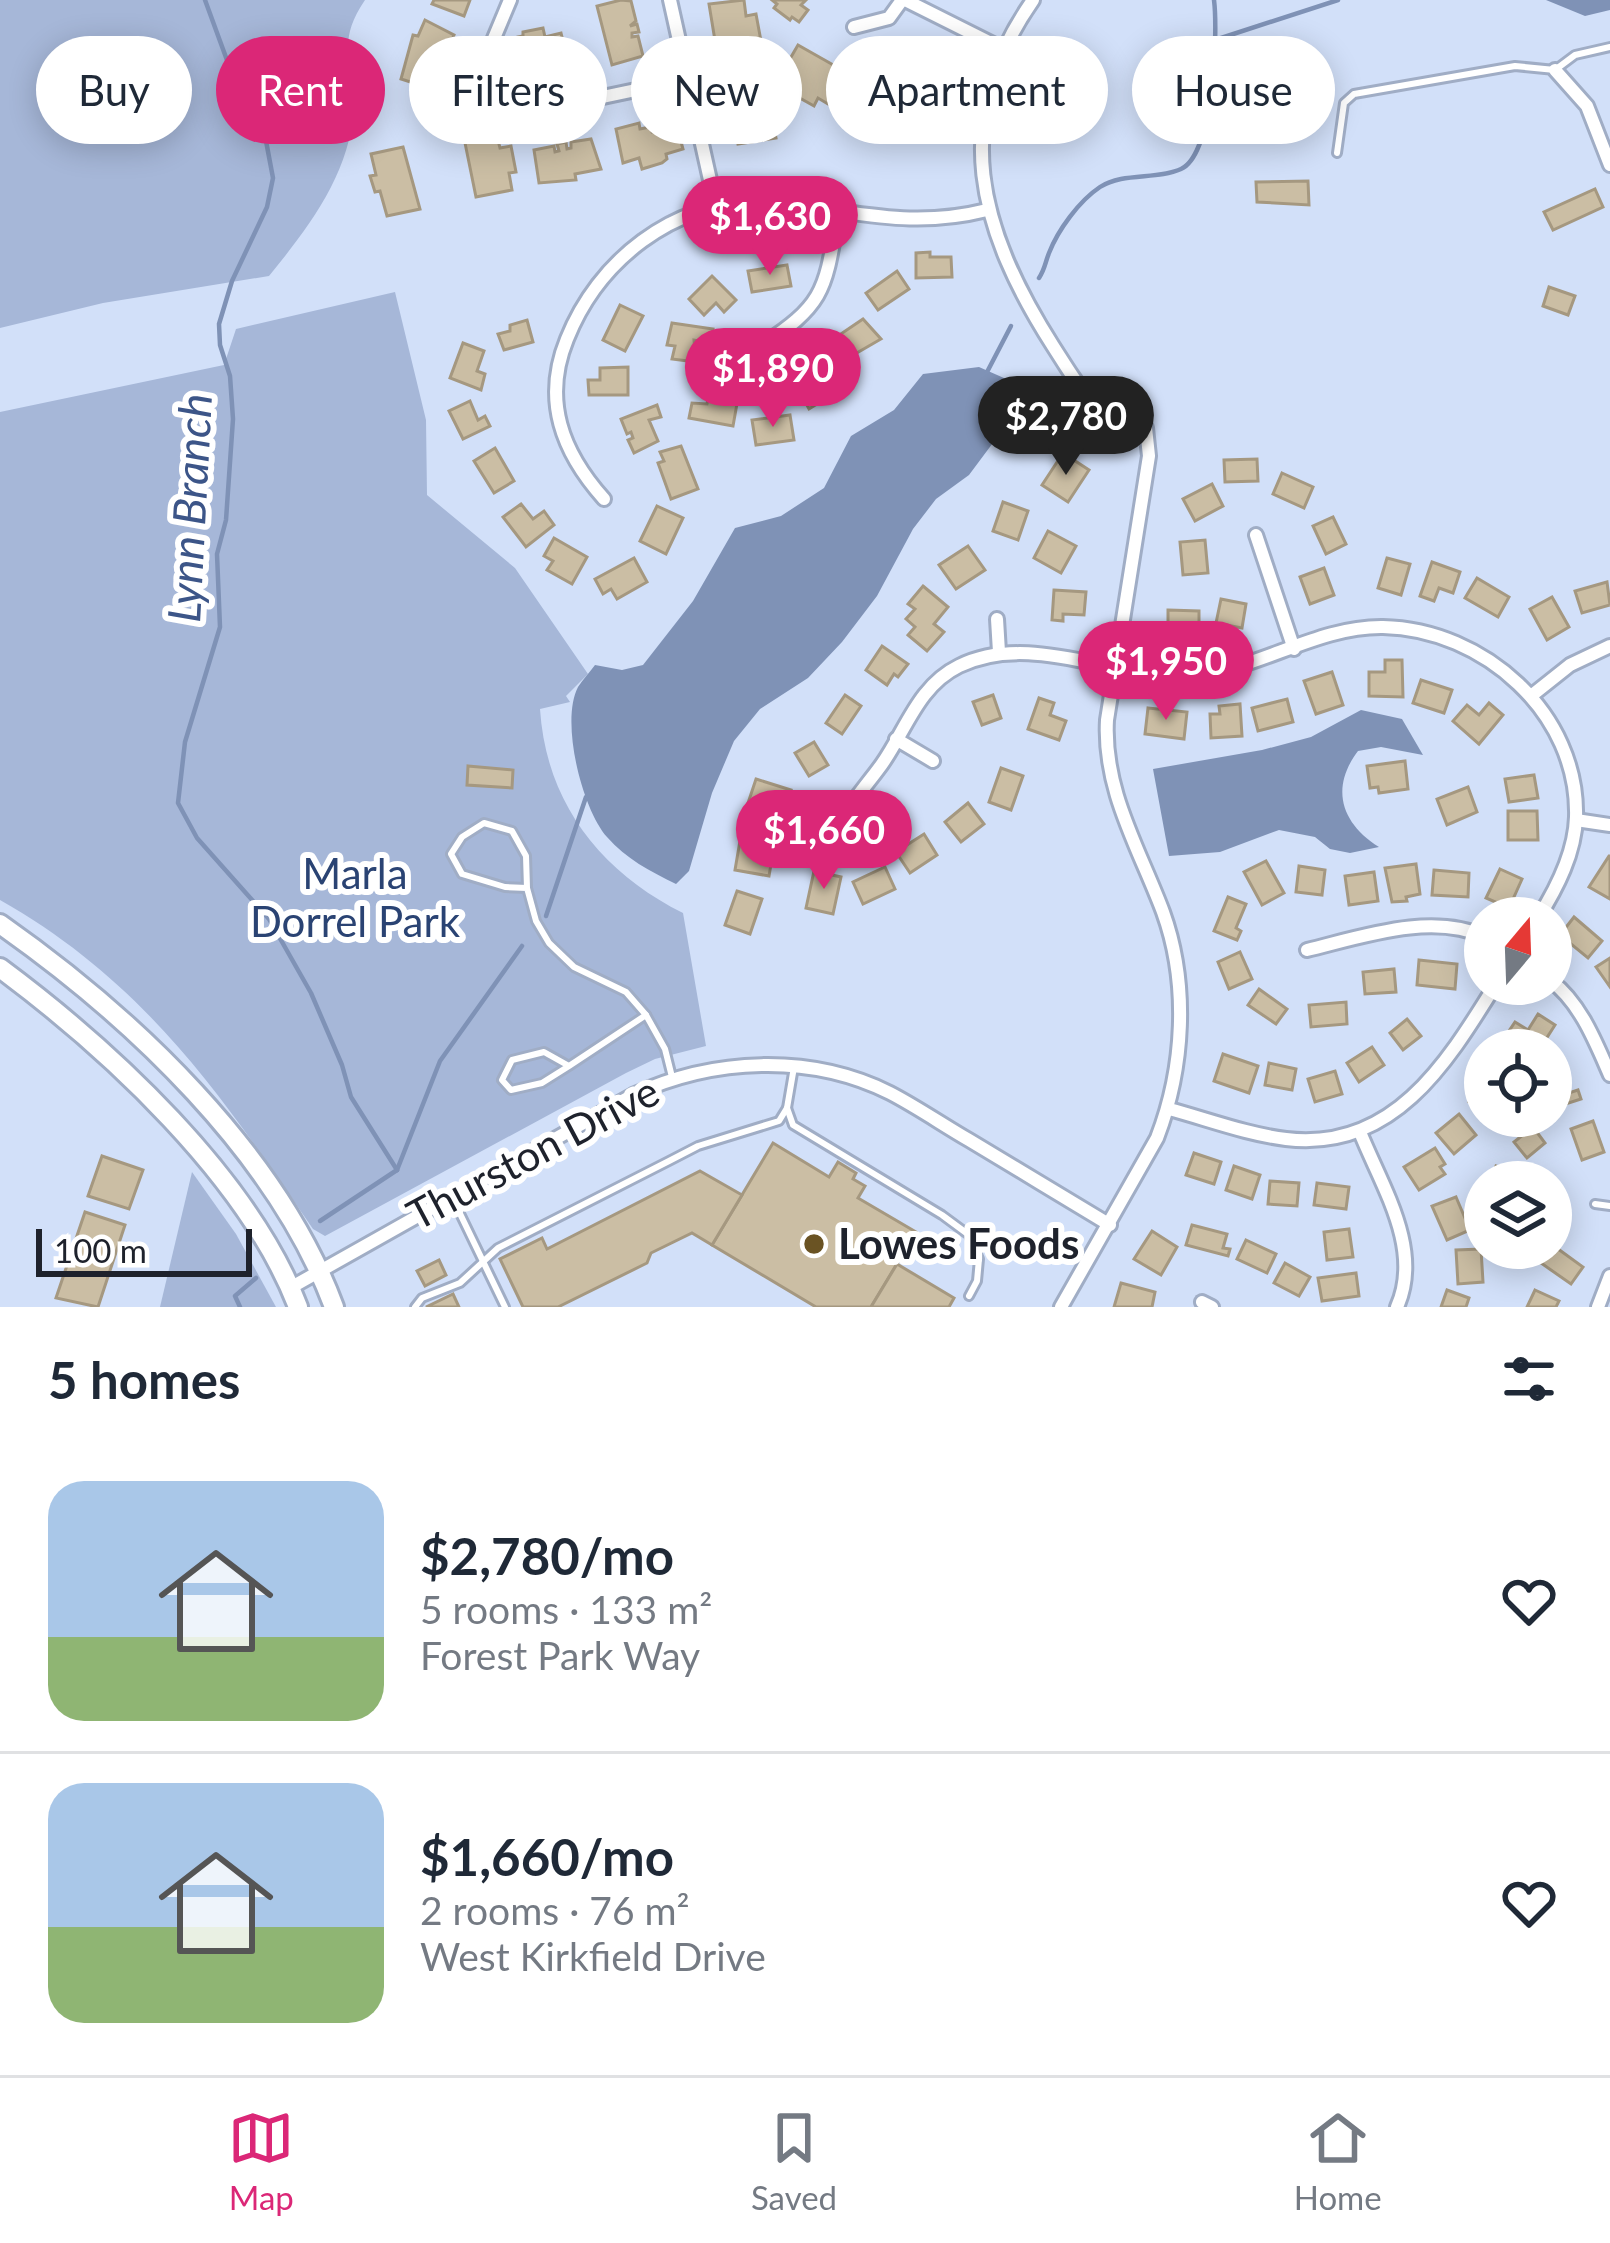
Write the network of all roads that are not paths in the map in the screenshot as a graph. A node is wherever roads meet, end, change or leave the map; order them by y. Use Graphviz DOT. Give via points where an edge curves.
graph roads {
  1 [pos="510,0"];
  2 [pos="670,0"];
  3 [pos="904,0"];
  4 [pos="1033,0"];
  5 [pos="854,27"];
  6 [pos="678,36"];
  7 [pos="977,36"];
  8 [pos="1011,36"];
  9 [pos="1610,47"];
  10 [pos="1555,70"];
  11 [pos="631,91"];
  12 [pos="702,144"];
  13 [pos="983,144"];
  14 [pos="1336,154"];
  15 [pos="1610,165"];
  16 [pos="716,207"];
  17 [pos="987,210"];
  18 [pos="838,214"];
  19 [pos="759,347"];
  20 [pos="604,499"];
  21 [pos="1256,535"];
  22 [pos="997,619"];
  23 [pos="1610,646"];
  24 [pos="1294,649"];
  25 [pos="999,652"];
  26 [pos="1116,669"];
  27 [pos="1531,696"];
  28 [pos="896,739"];
  29 [pos="934,761"];
  30 [pos="1576,820"];
  31 [pos="840,823"];
  32 [pos="1610,825"];
  33 [pos="527,888"];
  34 [pos="1550,897"];
  35 [pos="0,924"];
  36 [pos="1464,929"];
  37 [pos="1306,950"];
  38 [pos="0,968"];
  39 [pos="1572,1004"];
  40 [pos="1483,1005"];
  41 [pos="646,1015"];
  42 [pos="569,1066"];
  43 [pos="794,1066"];
  44 [pos="1610,1075"];
  45 [pos="672,1077"];
  46 [pos="787,1108"];
  47 [pos="1168,1108"];
  48 [pos="1360,1132"];
  49 [pos="452,1196"];
  50 [pos="1594,1204"];
  51 [pos="1610,1206"];
  52 [pos="1110,1225"];
  53 [pos="484,1262"];
  54 [pos="320,1268"];
  55 [pos="1610,1276"];
  56 [pos="970,1296"];
  57 [pos="294,1298"];
  58 [pos="334,1307"];
  59 [pos="416,1307"];
  60 [pos="505,1307"];
  61 [pos="1061,1307"];
  62 [pos="1397,1307"];
  63 [pos="1598,1307"];
  1 -- 11 [label="street" via="465,126"];
  2 -- 6 [label="street"];
  3 -- 5 [label="street" via="889,17"];
  3 -- 7 [label="street"];
  4 -- 8 [label="street"];
  9 -- 10 [label="lane" via="1575,55"];
  10 -- 14 [label="lane" via="1515,66 1354,94 1344,103"];
  10 -- 15 [label="street" via="1587,106"];
  12 -- 16 [label="street"];
  13 -- 17 [label="street"];
  16 -- 18 [label="street" via="768,203"];
  16 -- 20 [label="street" via="669,223 626,254 568,336 556,411 578,469"];
  17 -- 18 [label="street" via="916,221"];
  17 -- 26 [label="street" via="1018,291 1079,387 1118,422 1146,428 1149,456"];
  18 -- 19 [label="street" via="819,297 802,319"];
  21 -- 24 [label="street"];
  22 -- 25 [label="street"];
  23 -- 27 [label="street"];
  24 -- 26 [label="street" via="1204,675"];
  24 -- 27 [label="street" via="1362,628 1411,630 1488,660"];
  25 -- 26 [label="street"];
  25 -- 28 [label="street" via="946,672"];
  26 -- 47 [label="street" via="1106,762 1177,966 1179,1033"];
  27 -- 30 [label="street" via="1564,745"];
  28 -- 29 [label="street"];
  28 -- 31 [label="street"];
  30 -- 32 [label="street"];
  30 -- 34 [label="street"];
  33 -- 33 [label="lane" via="526,856 512,831 484,824 451,854 462,874"];
  33 -- 41 [label="lane" via="536,920 562,958 626,992"];
  35 -- 54 [label="main road" via="147,1041 254,1166"];
  36 -- 37 [label="street" via="1427,926"];
  38 -- 57 [label="main road" via="125,1070 231,1189"];
  39 -- 44 [label="street"];
  40 -- 48 [label="street" via="1428,1084"];
  41 -- 42 [label="lane"];
  41 -- 45 [label="lane"];
  42 -- 42 [label="lane" via="544,1052 512,1060 502,1080 524,1089"];
  43 -- 45 [label="street, Thurston Drive"];
  43 -- 46 [label="lane"];
  43 -- 52 [label="street, Thurston Drive" via="888,1093"];
  45 -- 49 [label="street, Thurston Drive"];
  46 -- 53 [label="lane" via="779,1121 698,1146"];
  46 -- 56 [label="lane" via="794,1125 968,1235 979,1259"];
  47 -- 48 [label="street" via="1283,1138"];
  47 -- 52 [label="street"];
  48 -- 62 [label="street" via="1405,1244"];
  49 -- 53 [label="lane"];
  49 -- 54 [label="street, Thurston Drive"];
  50 -- 51 [label="lane"];
  52 -- 61 [label="street"];
  53 -- 59 [label="lane"];
  53 -- 60 [label="lane"];
  54 -- 57 [label="street, Thurston Drive"];
  54 -- 58 [label="main road"];
  55 -- 63 [label="street"];
}
